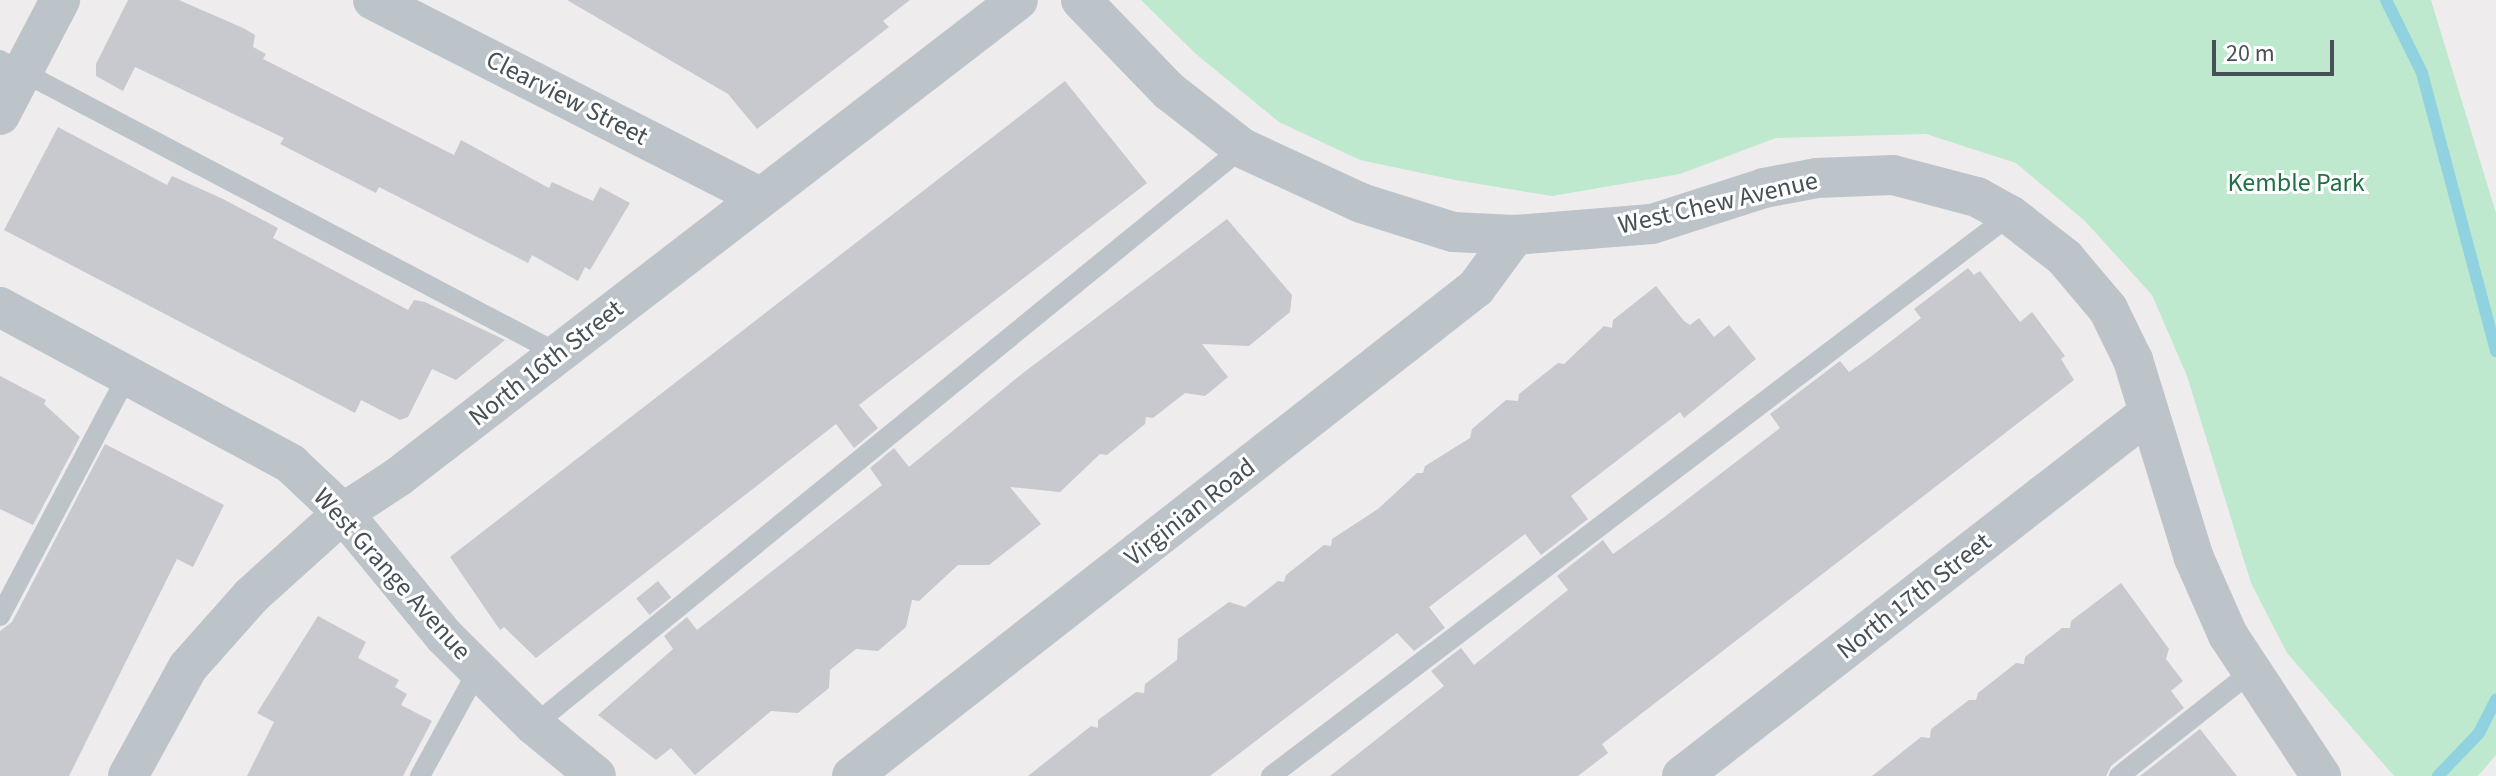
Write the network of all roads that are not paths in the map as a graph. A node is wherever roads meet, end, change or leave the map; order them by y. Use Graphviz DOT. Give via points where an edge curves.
graph roads {
  1 [pos="60,0"];
  2 [pos="373,0"];
  3 [pos="1018,0"];
  4 [pos="1081,0"];
  5 [pos="11,66"];
  6 [pos="0,115"];
  7 [pos="1242,148"];
  8 [pos="760,197"];
  9 [pos="2010,215"];
  10 [pos="1515,235"];
  11 [pos="0,307"];
  12 [pos="559,354"];
  13 [pos="128,374"];
  14 [pos="2146,415"];
  15 [pos="343,513"];
  16 [pos="0,616"];
  17 [pos="478,670"];
  18 [pos="2250,673"];
  19 [pos="534,725"];
  20 [pos="128,776"];
  21 [pos="420,776"];
  22 [pos="596,776"];
  23 [pos="852,776"];
  24 [pos="1271,776"];
  25 [pos="1682,776"];
  26 [pos="2119,776"];
  27 [pos="2321,776"];
  1 -- 5 [label="street"];
  2 -- 8 [label="street, Clearview Street"];
  3 -- 8 [label="street, North 16th Street"];
  4 -- 7 [label="street, West Chew Avenue" via="1169,91"];
  5 -- 6 [label="street"];
  5 -- 12 [label="lane"];
  7 -- 10 [label="street, West Chew Avenue" via="1361,203 1453,232"];
  7 -- 19 [label="lane"];
  8 -- 12 [label="street, North 16th Street"];
  9 -- 10 [label="street, West Chew Avenue" via="1977,197 1893,175 1817,178 1764,188 1652,224"];
  9 -- 14 [label="street, West Chew Avenue" via="2065,258 2108,309 2133,360"];
  9 -- 24 [label="lane"];
  10 -- 23 [label="street, Virginian Road" via="1476,288"];
  11 -- 13 [label="street, West Grange Avenue"];
  12 -- 15 [label="street, North 16th Street"];
  13 -- 15 [label="street, West Grange Avenue" via="291,464"];
  13 -- 16 [label="lane"];
  14 -- 18 [label="street, West Chew Avenue" via="2194,558"];
  14 -- 25 [label="street, North 17th Street"];
  15 -- 17 [label="street, West Grange Avenue"];
  15 -- 20 [label="street, North 16th Street" via="251,596 188,667"];
  17 -- 19 [label="street, West Grange Avenue"];
  17 -- 21 [label="lane"];
  18 -- 26 [label="lane"];
  18 -- 27 [label="street, West Chew Avenue"];
  19 -- 22 [label="street, West Grange Avenue"];
}
